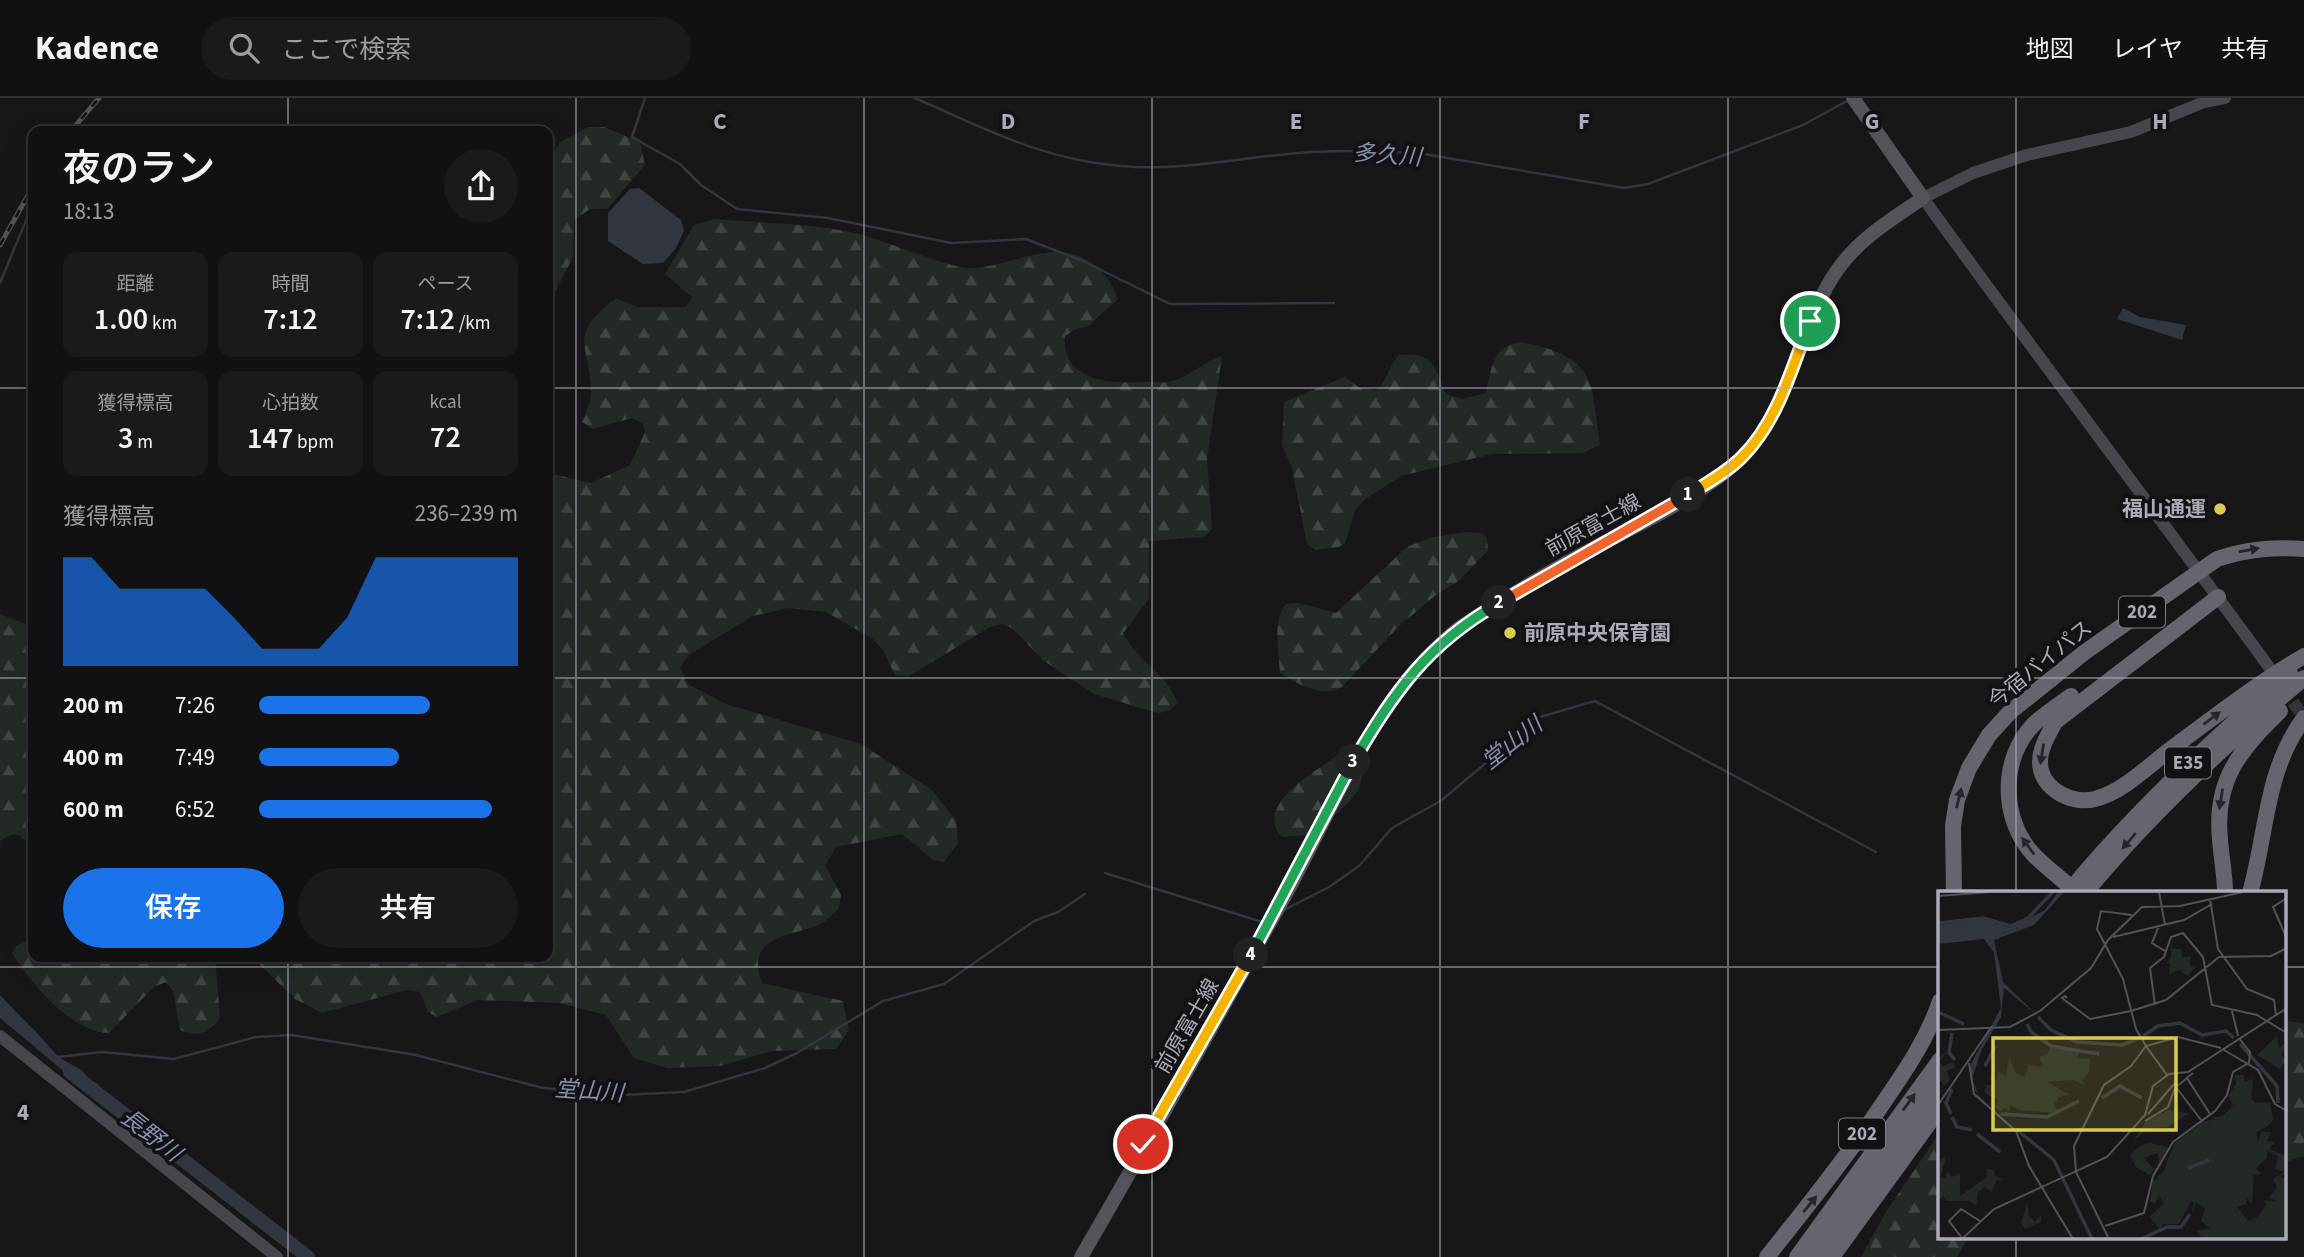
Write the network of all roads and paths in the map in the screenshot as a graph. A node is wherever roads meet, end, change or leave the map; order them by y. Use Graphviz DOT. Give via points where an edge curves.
graph roads {
  1 [pos="2225,98"];
  2 [pos="1856,102"];
  3 [pos="1923,198"];
  4 [pos="2304,549"];
  5 [pos="2199,572"];
  6 [pos="2218,597"];
  7 [pos="2304,659"];
  8 [pos="2269,667"];
  9 [pos="2304,678"];
  10 [pos="2304,688"];
  11 [pos="2304,718"];
  12 [pos="2086,885"];
  13 [pos="1954,891"];
  14 [pos="2076,891"];
  15 [pos="2225,891"];
  16 [pos="2250,891"];
  17 [pos="1938,1006"];
  18 [pos="0,1036"];
  19 [pos="1938,1063"];
  20 [pos="1938,1085"];
  21 [pos="1938,1111"];
  22 [pos="277,1257"];
  23 [pos="1081,1257"];
  24 [pos="1767,1257"];
  25 [pos="1797,1257"];
  26 [pos="1814,1257"];
  27 [pos="1832,1257"];
  1 -- 3 [label="street" via="2131,132 2027,155 1973,173"];
  2 -- 3 [label="main road"];
  3 -- 5 [label="street"];
  3 -- 23 [label="main road, 前原富士線" via="1860,242 1839,268 1810,321 1780,399 1759,438 1741,458 1674,503 1459,628 1433,649 1392,697"];
  5 -- 4 [label="highway, 今宿バイパス / 202, one-way" via="2217,559 2241,551"];
  5 -- 6 [label="street"];
  13 -- 5 [label="highway, 今宿バイパス / 202, one-way" via="1957,800 1984,741 2010,712 2085,652"];
  6 -- 7 [label="highway, one-way" via="2055,722 2044,742 2040,764 2053,789 2071,800 2083,801 2113,793 2260,682"];
  6 -- 8 [label="street"];
  14 -- 6 [label="highway, one-way" via="2033,854 2019,832 2008,794 2014,757 2043,716 2200,601"];
  7 -- 12 [label="highway, E35" via="2127,823"];
  9 -- 12 [label="highway, E35, one-way" via="2185,783"];
  10 -- 15 [label="highway, one-way" via="2234,761 2222,788 2219,813"];
  11 -- 16 [label="highway" via="2285,748 2272,785"];
  24 -- 17 [label="highway, 202, one-way" via="1818,1196 1891,1093 1926,1036"];
  18 -- 22 [label="street"];
  25 -- 19 [label="highway, one-way"];
  20 -- 26 [label="highway"];
  21 -- 27 [label="highway, 202"];
}
